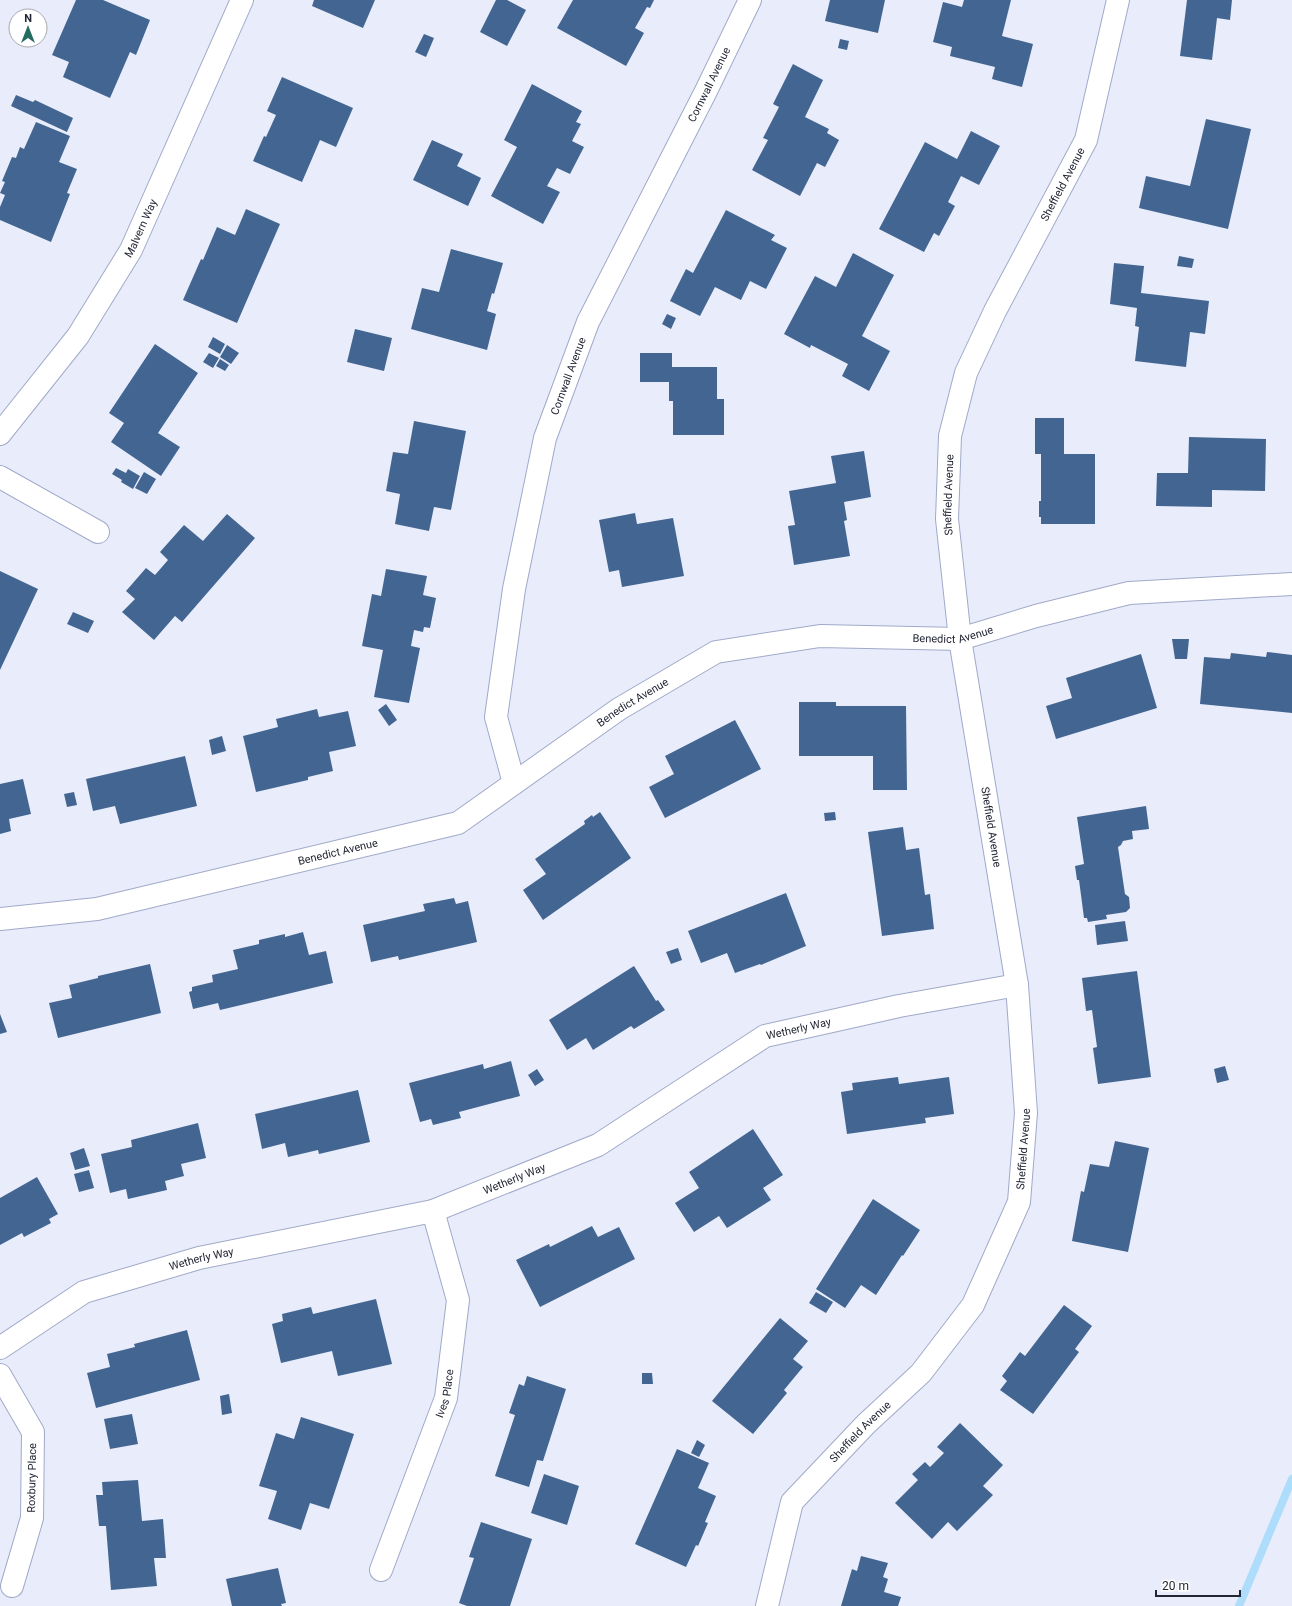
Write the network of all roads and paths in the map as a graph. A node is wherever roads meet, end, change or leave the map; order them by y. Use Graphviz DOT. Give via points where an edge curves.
graph roads {
  1 [pos="242,0"];
  2 [pos="750,0"];
  3 [pos="1118,0"];
  4 [pos="0,434"];
  5 [pos="0,477"];
  6 [pos="98,532"];
  7 [pos="1292,584"];
  8 [pos="960,639"];
  9 [pos="514,783"];
  10 [pos="0,919"];
  11 [pos="1017,984"];
  12 [pos="433,1211"];
  13 [pos="0,1348"];
  14 [pos="0,1375"];
  15 [pos="381,1570"];
  16 [pos="12,1586"];
  17 [pos="767,1606"];
  1 -- 4 [label="street, Malvern Way" via="131,250 78,336"];
  2 -- 9 [label="street, Cornwall Avenue" via="588,322 545,438 514,589 496,717"];
  3 -- 8 [label="street, Sheffield Avenue" via="1086,140 995,311 966,373 950,436 947,519"];
  5 -- 6 [label="street"];
  7 -- 8 [label="street, Benedict Avenue" via="1129,593 1036,616"];
  8 -- 9 [label="street, Benedict Avenue" via="820,636 716,652 619,709"];
  8 -- 11 [label="street, Sheffield Avenue"];
  9 -- 10 [label="street, Benedict Avenue" via="458,823 97,909"];
  11 -- 12 [label="street, Wetherly Way" via="899,1006 765,1036 598,1145"];
  11 -- 17 [label="street, Sheffield Avenue" via="1026,1113 1019,1202 973,1305 921,1373 866,1424 792,1502"];
  12 -- 13 [label="street, Wetherly Way" via="199,1258 84,1292"];
  12 -- 15 [label="street, Ives Place" via="458,1300 446,1398"];
  14 -- 16 [label="street, Roxbury Place" via="33,1432 32,1518"];
}
